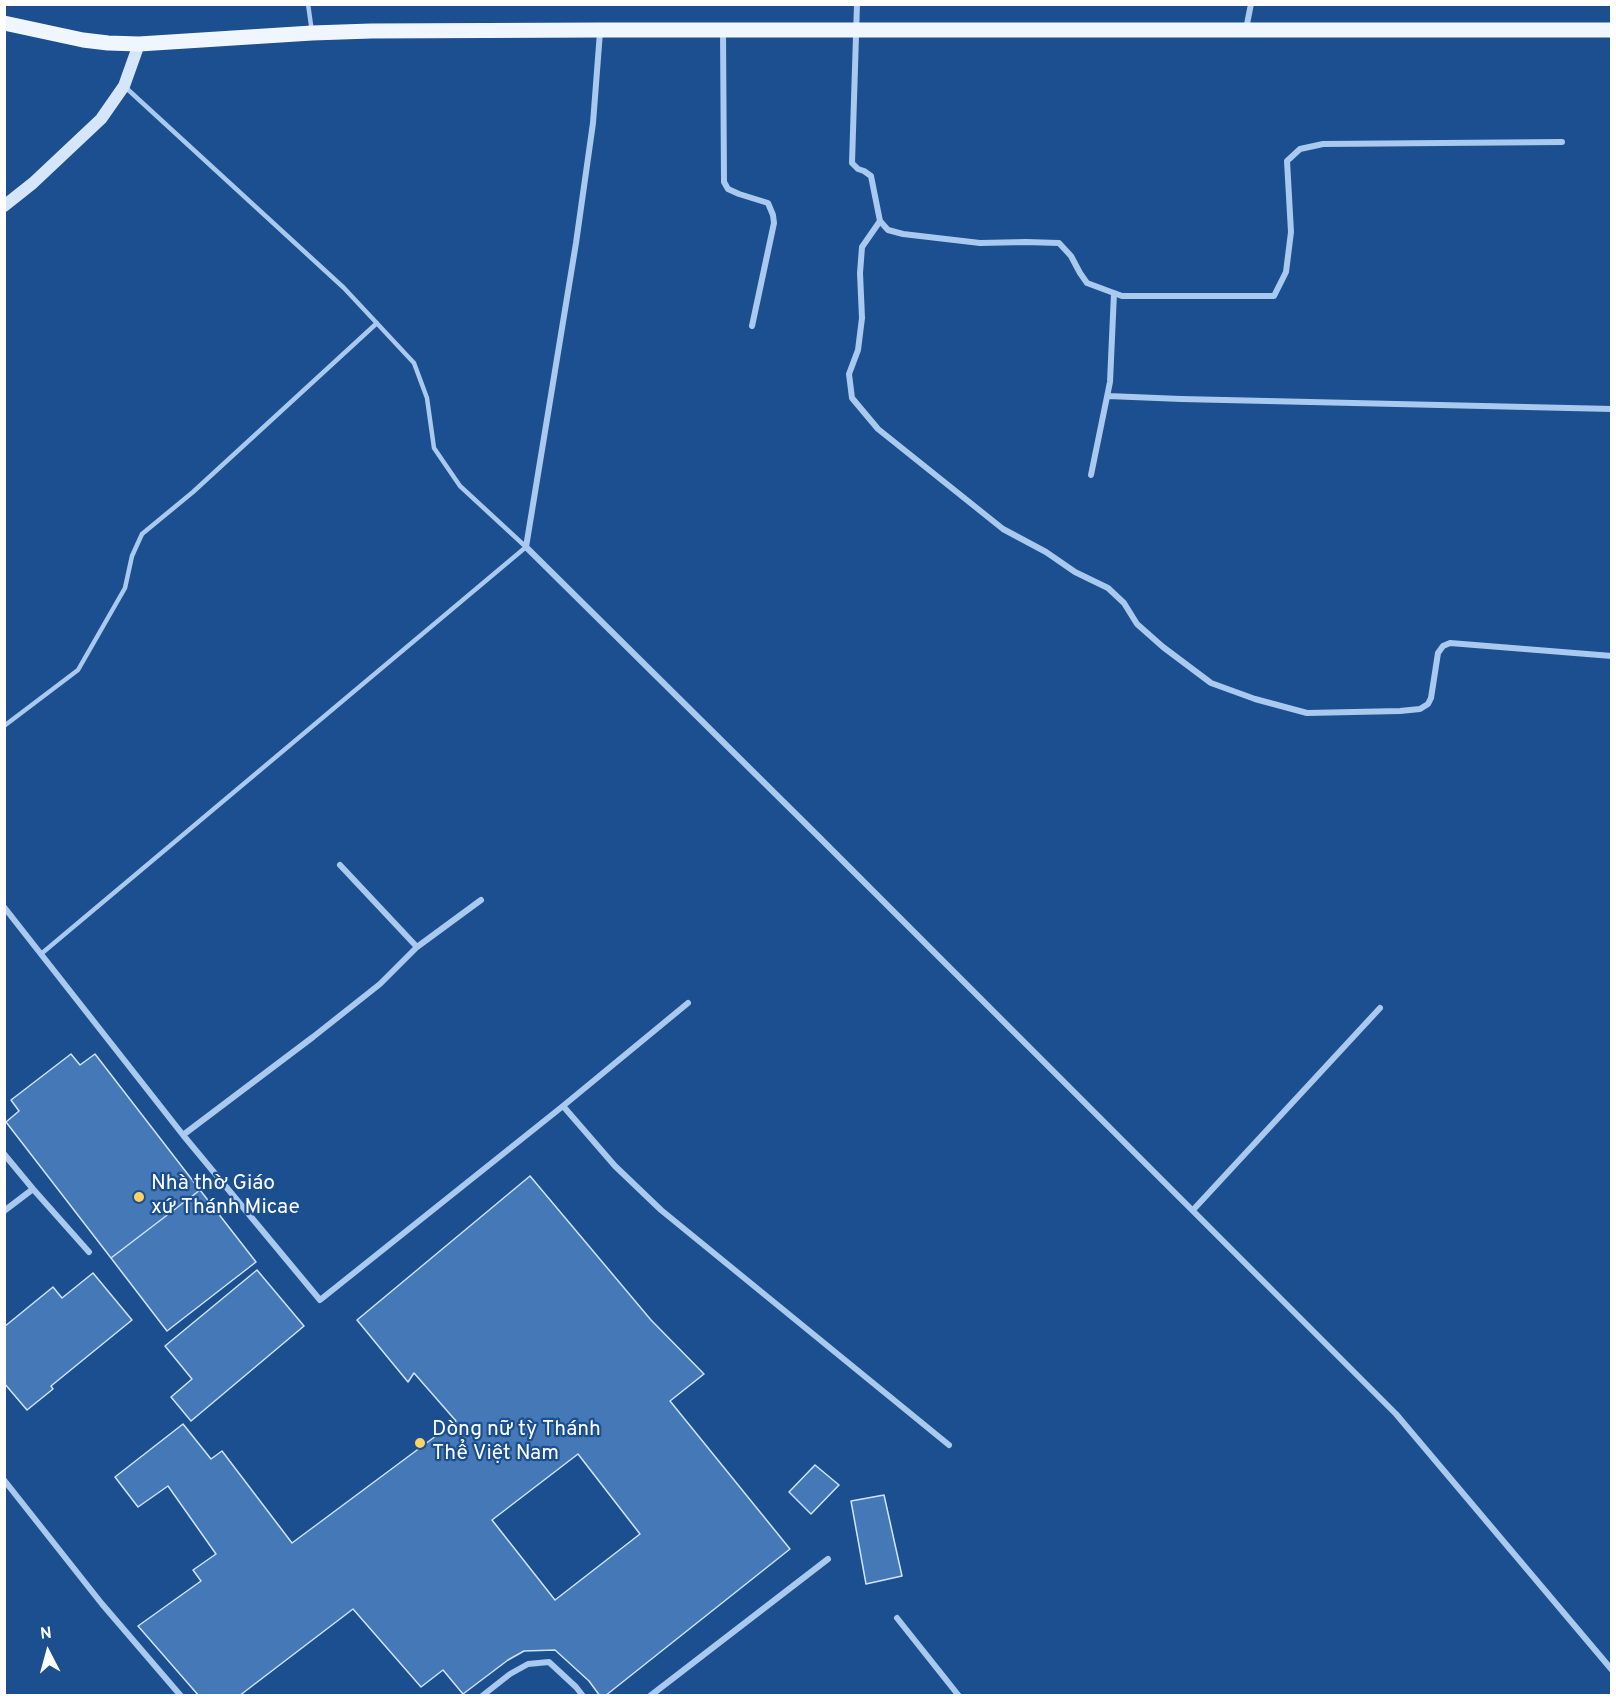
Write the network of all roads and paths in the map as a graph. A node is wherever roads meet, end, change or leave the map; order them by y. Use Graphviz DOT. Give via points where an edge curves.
graph roads {
  1 [pos="308,4"];
  2 [pos="857,4"];
  3 [pos="1251,4"];
  4 [pos="4,22"];
  5 [pos="857,29"];
  6 [pos="600,30"];
  7 [pos="723,30"];
  8 [pos="1246,30"];
  9 [pos="1611,30"];
  10 [pos="312,33"];
  11 [pos="139,44"];
  12 [pos="124,86"];
  13 [pos="1562,142"];
  14 [pos="4,206"];
  15 [pos="880,221"];
  16 [pos="1114,293"];
  17 [pos="377,323"];
  18 [pos="752,326"];
  19 [pos="1108,396"];
  20 [pos="1611,408"];
  21 [pos="1091,475"];
  22 [pos="526,547"];
  23 [pos="1611,656"];
  24 [pos="4,726"];
  25 [pos="340,865"];
  26 [pos="481,900"];
  27 [pos="4,907"];
  28 [pos="417,947"];
  29 [pos="41,954"];
  30 [pos="688,1003"];
  31 [pos="1380,1008"];
  32 [pos="563,1106"];
  33 [pos="183,1135"];
  34 [pos="4,1154"];
  35 [pos="33,1189"];
  36 [pos="1193,1210"];
  37 [pos="4,1211"];
  38 [pos="89,1252"];
  39 [pos="949,1445"];
  40 [pos="4,1480"];
  41 [pos="828,1559"];
  42 [pos="897,1618"];
  43 [pos="1611,1670"];
  44 [pos="182,1695"];
  45 [pos="482,1695"];
  46 [pos="583,1695"];
  47 [pos="650,1695"];
  48 [pos="959,1695"];
  1 -- 10 [label="lane"];
  2 -- 5 [label="street"];
  3 -- 8 [label="street"];
  4 -- 11 [label="main road" via="83,40"];
  5 -- 7 [label="main road"];
  5 -- 8 [label="main road"];
  5 -- 15 [label="street" via="852,163 871,176"];
  6 -- 7 [label="main road"];
  6 -- 10 [label="main road"];
  6 -- 22 [label="street" via="593,123 576,243"];
  7 -- 18 [label="street" via="724,182 728,189 768,203 774,223"];
  8 -- 9 [label="main road"];
  10 -- 11 [label="main road"];
  11 -- 12 [label="main road"];
  12 -- 14 [label="main road" via="85,135"];
  12 -- 17 [label="lane"];
  13 -- 16 [label="street" via="1323,144 1300,149 1287,161 1291,232 1286,272 1274,296"];
  15 -- 16 [label="street" via="888,230 903,234 980,243 1059,243 1087,283"];
  15 -- 23 [label="street" via="862,247 862,318 858,350 849,374 852,398 878,429 1003,530 1108,588 1124,603 1137,624 1211,683 1307,713 1400,711 1428,704 1438,653 1449,643"];
  16 -- 19 [label="street"];
  17 -- 22 [label="lane" via="414,363 427,398 434,448 460,486"];
  17 -- 24 [label="lane" via="142,534 125,588 78,670"];
  19 -- 20 [label="street"];
  19 -- 21 [label="street"];
  22 -- 29 [label="lane"];
  22 -- 36 [label="street"];
  25 -- 28 [label="street"];
  26 -- 28 [label="street"];
  27 -- 29 [label="street"];
  28 -- 33 [label="street" via="380,984"];
  29 -- 33 [label="street"];
  30 -- 32 [label="street"];
  31 -- 36 [label="street"];
  32 -- 33 [label="street" via="320,1300"];
  32 -- 39 [label="street" via="615,1166 661,1210"];
  34 -- 35 [label="street"];
  35 -- 37 [label="street"];
  35 -- 38 [label="street"];
  36 -- 43 [label="street" via="1396,1414"];
  40 -- 44 [label="street" via="102,1604"];
  41 -- 47 [label="street"];
  42 -- 48 [label="street"];
  45 -- 46 [label="street" via="528,1664 549,1662"];
}
